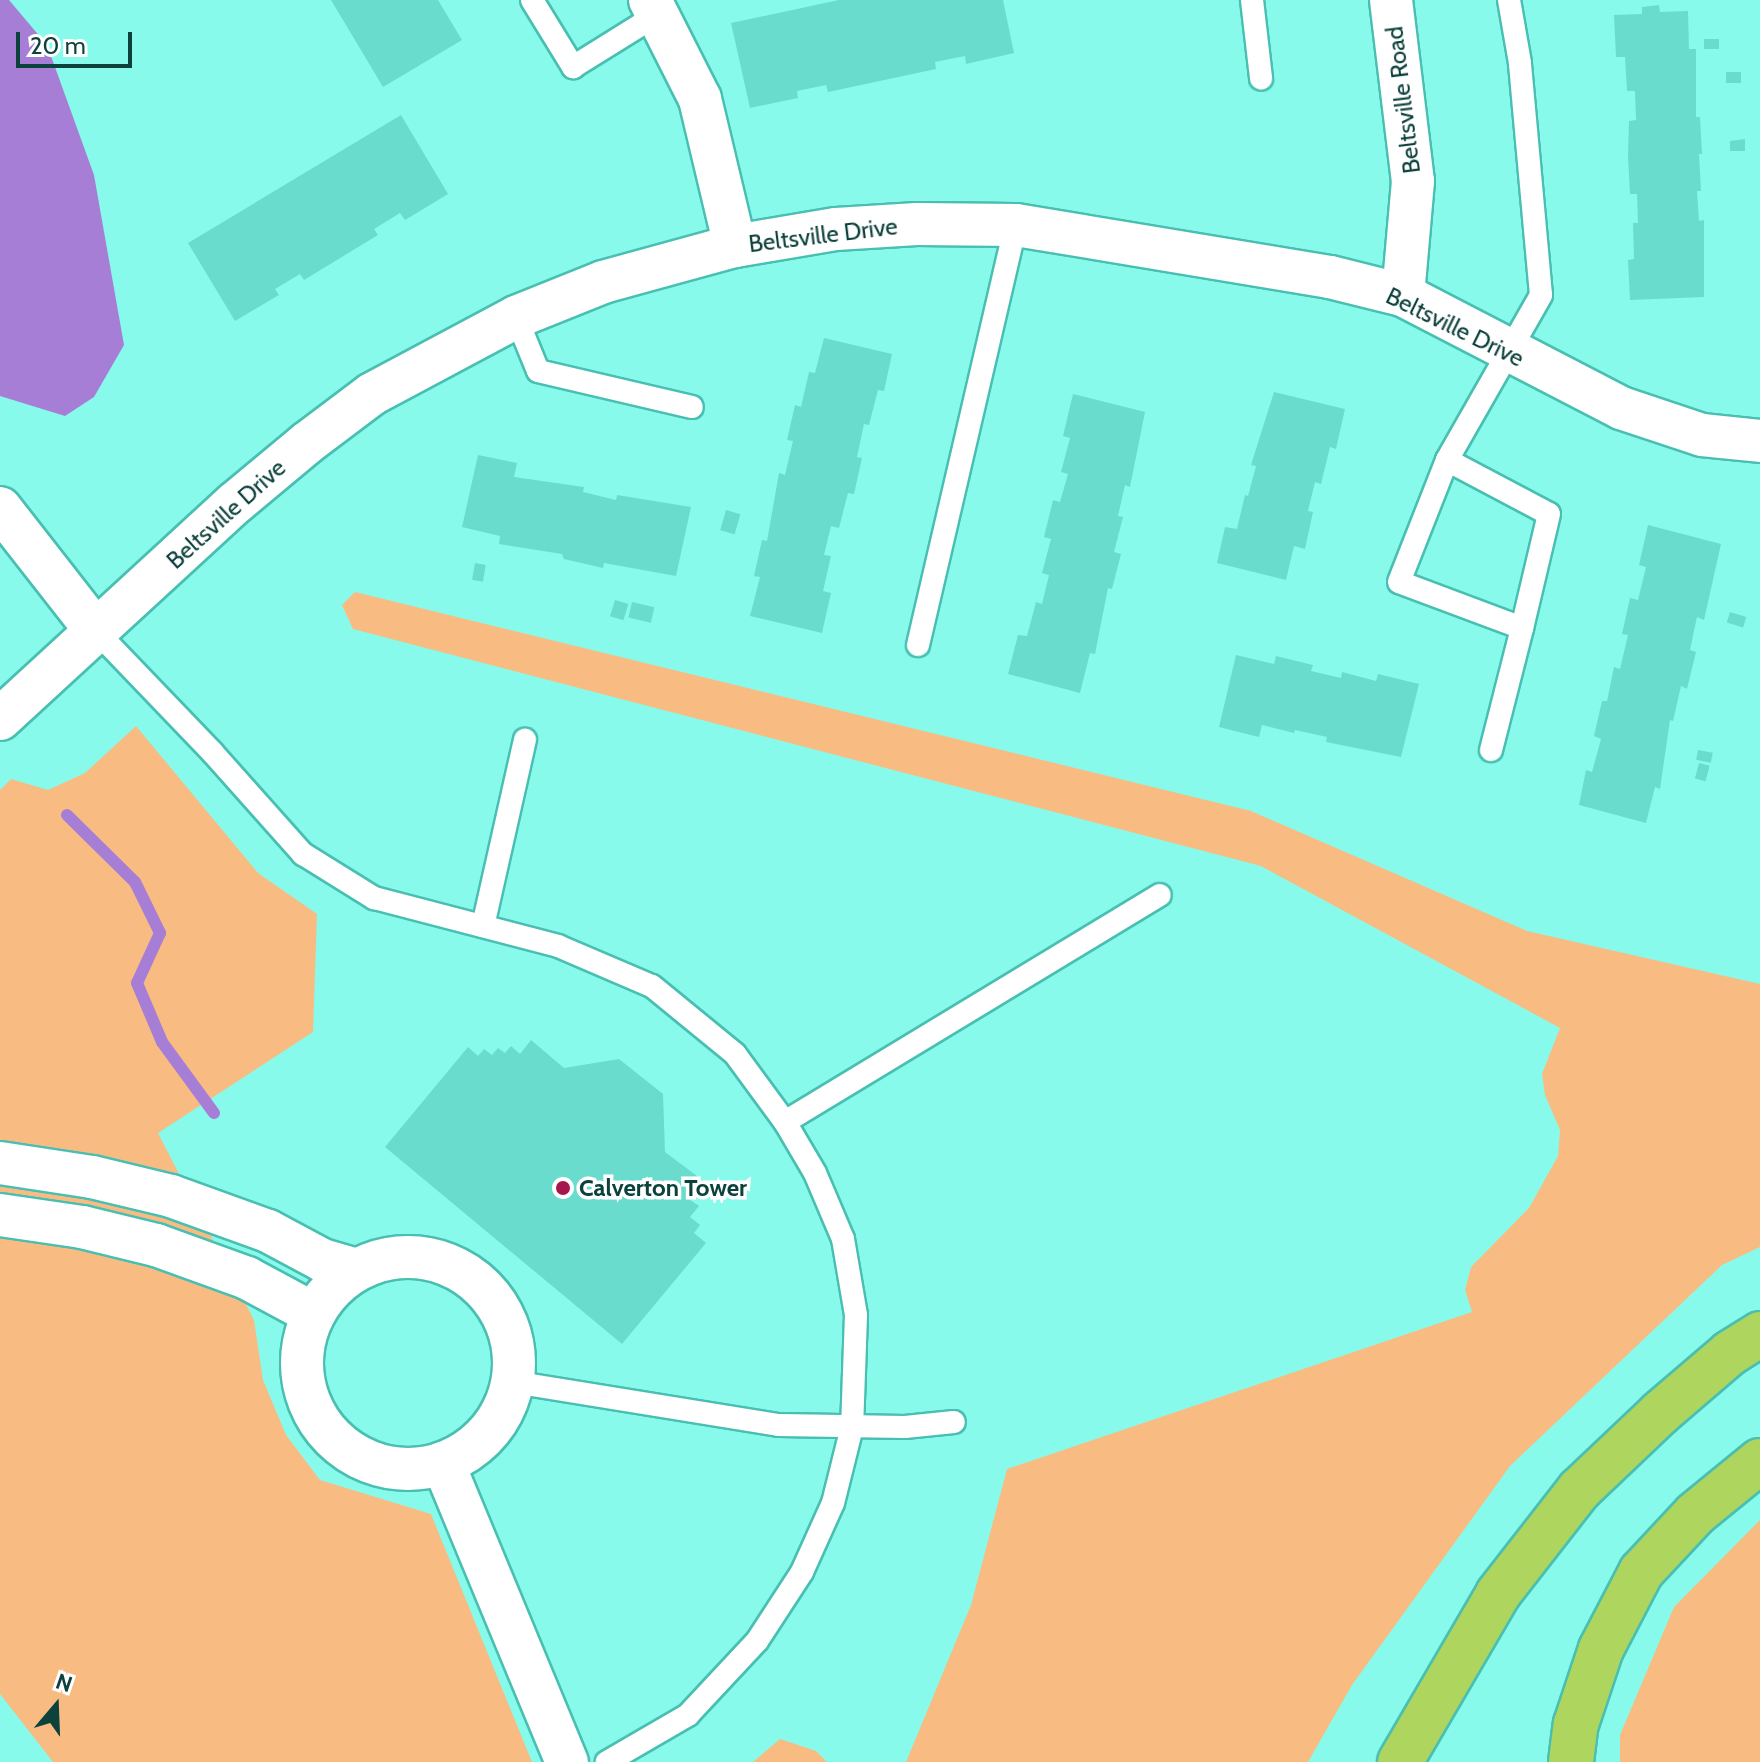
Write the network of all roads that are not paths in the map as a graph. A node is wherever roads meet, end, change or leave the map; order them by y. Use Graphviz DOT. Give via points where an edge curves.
graph roads {
  1 [pos="532,0"];
  2 [pos="1252,0"];
  3 [pos="1391,0"];
  4 [pos="1509,0"];
  5 [pos="654,7"];
  6 [pos="1261,78"];
  7 [pos="1016,225"];
  8 [pos="735,246"];
  9 [pos="1403,295"];
  10 [pos="516,317"];
  11 [pos="1510,353"];
  12 [pos="692,407"];
  13 [pos="1760,441"];
  14 [pos="1447,460"];
  15 [pos="0,508"];
  16 [pos="1522,628"];
  17 [pos="96,631"];
  18 [pos="918,645"];
  19 [pos="0,719"];
  20 [pos="525,740"];
  21 [pos="1491,750"];
  22 [pos="1160,895"];
  23 [pos="483,926"];
  24 [pos="785,1122"];
  25 [pos="0,1163"];
  26 [pos="0,1215"];
  27 [pos="357,1270"];
  28 [pos="314,1314"];
  29 [pos="1760,1334"];
  30 [pos="513,1382"];
  31 [pos="954,1422"];
  32 [pos="852,1427"];
  33 [pos="1760,1461"];
  34 [pos="443,1463"];
  35 [pos="567,1762"];
  36 [pos="607,1762"];
  37 [pos="1400,1762"];
  38 [pos="1571,1762"];
  1 -- 5 [label="lane" via="573,67"];
  2 -- 6 [label="lane"];
  3 -- 9 [label="street, Beltsville Road" via="1413,181"];
  4 -- 11 [label="lane" via="1520,63 1541,295"];
  5 -- 8 [label="street" via="700,99"];
  7 -- 8 [label="street, Beltsville Drive" via="836,229"];
  7 -- 9 [label="street, Beltsville Drive" via="1330,277"];
  7 -- 18 [label="lane"];
  8 -- 10 [label="street, Beltsville Drive" via="603,282"];
  9 -- 11 [label="street, Beltsville Drive"];
  10 -- 12 [label="lane" via="538,371"];
  10 -- 17 [label="street, Beltsville Drive" via="372,394 307,443"];
  11 -- 13 [label="street, Beltsville Drive" via="1663,424 1702,435"];
  11 -- 14 [label="lane"];
  14 -- 16 [label="lane" via="1549,514"];
  14 -- 16 [label="lane" via="1399,582"];
  15 -- 17 [label="street"];
  16 -- 21 [label="lane"];
  17 -- 19 [label="street, Beltsville Drive"];
  17 -- 23 [label="lane" via="303,854 374,898"];
  20 -- 23 [label="lane"];
  22 -- 24 [label="lane"];
  23 -- 24 [label="lane" via="558,946 652,986 735,1054"];
  24 -- 32 [label="lane" via="815,1173 843,1239 856,1315"];
  25 -- 27 [label="street" via="171,1196"];
  26 -- 28 [label="street" via="156,1245 247,1278"];
  27 -- 28 [label="street" via="328,1293"];
  27 -- 30 [label="street" via="382,1260 420,1257 467,1274 502,1313 511,1337"];
  28 -- 34 [label="street" via="305,1339 304,1378 317,1417 334,1438 381,1465 409,1469"];
  29 -- 37 [label="highway" via="1730,1353 1579,1490 1498,1594"];
  30 -- 32 [label="lane" via="779,1425"];
  30 -- 34 [label="street" via="497,1421 484,1437"];
  31 -- 32 [label="lane"];
  32 -- 36 [label="lane" via="833,1503 802,1572 757,1641 688,1715"];
  33 -- 38 [label="highway" via="1695,1514 1641,1572 1601,1649 1576,1724"];
  34 -- 35 [label="street"];
}
